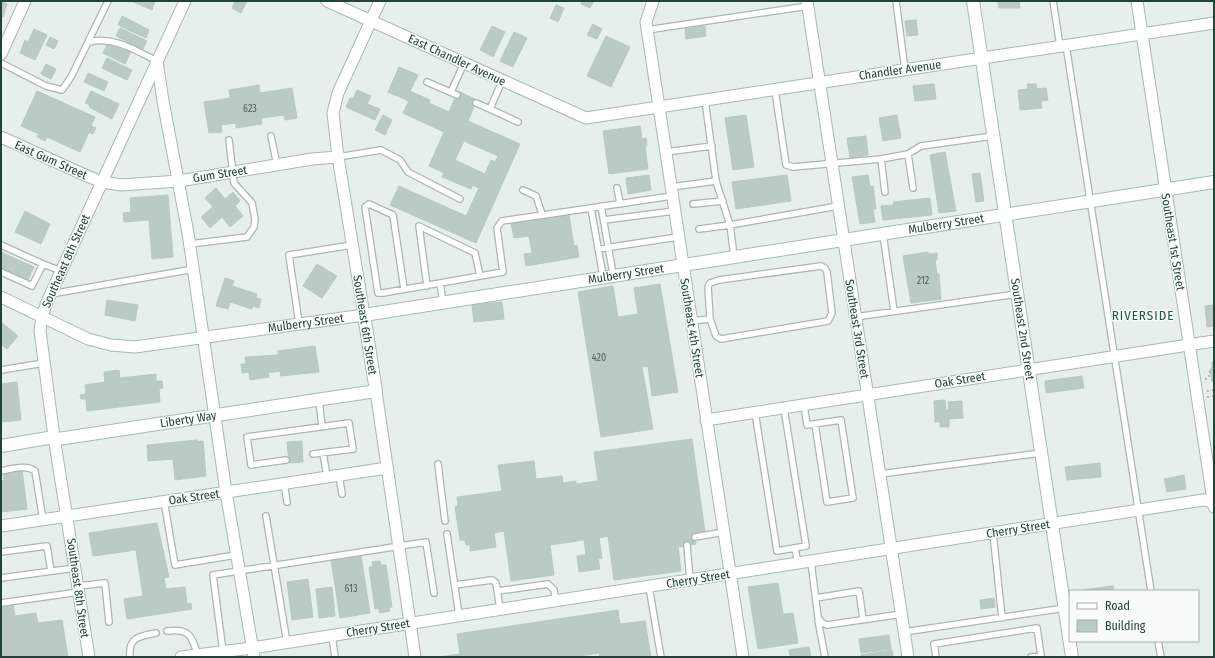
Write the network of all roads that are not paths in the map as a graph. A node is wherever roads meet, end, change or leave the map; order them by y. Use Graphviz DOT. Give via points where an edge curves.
graph roads {
  1 [pos="25,1"];
  2 [pos="108,1"];
  3 [pos="185,1"];
  4 [pos="327,1"];
  5 [pos="380,1"];
  6 [pos="653,1"];
  7 [pos="896,1"];
  8 [pos="973,1"];
  9 [pos="1053,1"];
  10 [pos="1137,1"];
  11 [pos="808,4"];
  12 [pos="371,21"];
  13 [pos="1214,23"];
  14 [pos="647,30"];
  15 [pos="1142,33"];
  16 [pos="88,42"];
  17 [pos="1063,46"];
  18 [pos="1,54"];
  19 [pos="982,58"];
  20 [pos="158,61"];
  21 [pos="1,63"];
  22 [pos="464,63"];
  23 [pos="905,70"];
  24 [pos="502,80"];
  25 [pos="427,82"];
  26 [pos="820,83"];
  27 [pos="775,90"];
  28 [pos="706,100"];
  29 [pos="476,103"];
  30 [pos="659,107"];
  31 [pos="490,109"];
  32 [pos="586,118"];
  33 [pos="518,122"];
  34 [pos="271,136"];
  35 [pos="993,136"];
  36 [pos="1,137"];
  37 [pos="229,140"];
  38 [pos="712,146"];
  39 [pos="666,152"];
  40 [pos="908,154"];
  41 [pos="338,157"];
  42 [pos="881,159"];
  43 [pos="832,164"];
  44 [pos="277,165"];
  45 [pos="233,172"];
  46 [pos="179,181"];
  47 [pos="716,181"];
  48 [pos="102,182"];
  49 [pos="1214,182"];
  50 [pos="617,188"];
  51 [pos="913,188"];
  52 [pos="1165,189"];
  53 [pos="523,190"];
  54 [pos="672,192"];
  55 [pos="885,192"];
  56 [pos="460,199"];
  57 [pos="723,201"];
  58 [pos="1090,202"];
  59 [pos="620,203"];
  60 [pos="693,204"];
  61 [pos="602,206"];
  62 [pos="838,206"];
  63 [pos="591,208"];
  64 [pos="674,211"];
  65 [pos="542,214"];
  66 [pos="1005,216"];
  67 [pos="604,220"];
  68 [pos="730,225"];
  69 [pos="699,229"];
  70 [pos="882,234"];
  71 [pos="678,237"];
  72 [pos="843,239"];
  73 [pos="190,244"];
  74 [pos="352,245"];
  75 [pos="608,247"];
  76 [pos="4,249"];
  77 [pos="598,249"];
  78 [pos="734,256"];
  79 [pos="682,263"];
  80 [pos="42,264"];
  81 [pos="194,269"];
  82 [pos="61,271"];
  83 [pos="5,272"];
  84 [pos="608,275"];
  85 [pos="480,276"];
  86 [pos="440,283"];
  87 [pos="427,286"];
  88 [pos="404,290"];
  89 [pos="50,294"];
  90 [pos="1017,294"];
  91 [pos="1,297"];
  92 [pos="443,302"];
  93 [pos="894,311"];
  94 [pos="364,315"];
  95 [pos="42,316"];
  96 [pos="855,317"];
  97 [pos="710,319"];
  98 [pos="691,320"];
  99 [pos="299,323"];
  100 [pos="204,338"];
  101 [pos="1214,341"];
  102 [pos="1189,345"];
  103 [pos="1115,356"];
  104 [pos="44,363"];
  105 [pos="1,370"];
  106 [pos="1028,370"];
  107 [pos="376,391"];
  108 [pos="867,395"];
  109 [pos="319,400"];
  110 [pos="804,405"];
  111 [pos="784,408"];
  112 [pos="755,412"];
  113 [pos="214,415"];
  114 [pos="706,420"];
  115 [pos="815,424"];
  116 [pos="322,427"];
  117 [pos="54,437"];
  118 [pos="1,446"];
  119 [pos="1041,452"];
  120 [pos="323,453"];
  121 [pos="313,454"];
  122 [pos="286,460"];
  123 [pos="438,464"];
  124 [pos="387,468"];
  125 [pos="1,471"];
  126 [pos="339,474"];
  127 [pos="880,474"];
  128 [pos="327,476"];
  129 [pos="284,483"];
  130 [pos="226,492"];
  131 [pos="342,494"];
  132 [pos="164,502"];
  133 [pos="287,502"];
  134 [pos="1214,503"];
  135 [pos="1139,510"];
  136 [pos="68,516"];
  137 [pos="266,516"];
  138 [pos="43,520"];
  139 [pos="446,521"];
  140 [pos="1052,524"];
  141 [pos="1,526"];
  142 [pos="724,532"];
  143 [pos="993,533"];
  144 [pos="447,534"];
  145 [pos="695,537"];
  146 [pos="400,545"];
  147 [pos="687,545"];
  148 [pos="795,548"];
  149 [pos="891,550"];
  150 [pos="1,552"];
  151 [pos="236,555"];
  152 [pos="812,562"];
  153 [pos="798,564"];
  154 [pos="273,566"];
  155 [pos="75,568"];
  156 [pos="51,571"];
  157 [pos="239,572"];
  158 [pos="730,574"];
  159 [pos="1,578"];
  160 [pos="690,580"];
  161 [pos="455,585"];
  162 [pos="649,587"];
  163 [pos="78,589"];
  164 [pos="498,590"];
  165 [pos="1151,590"];
  166 [pos="434,593"];
  167 [pos="816,598"];
  168 [pos="556,601"];
  169 [pos="1,603"];
  170 [pos="1065,608"];
  171 [pos="500,609"];
  172 [pos="902,614"];
  173 [pos="459,616"];
  174 [pos="818,617"];
  175 [pos="1002,618"];
  176 [pos="863,619"];
  177 [pos="109,622"];
  178 [pos="411,623"];
  179 [pos="167,631"];
  180 [pos="904,632"];
  181 [pos="156,633"];
  182 [pos="332,636"];
  183 [pos="1069,636"];
  184 [pos="1070,642"];
  185 [pos="1158,642"];
  186 [pos="287,643"];
  187 [pos="223,652"];
  188 [pos="253,653"];
  189 [pos="198,655"];
  190 [pos="88,657"];
  191 [pos="130,657"];
  192 [pos="181,657"];
  193 [pos="335,657"];
  194 [pos="415,657"];
  195 [pos="661,657"];
  196 [pos="743,657"];
  197 [pos="825,657"];
  198 [pos="908,657"];
  199 [pos="936,657"];
  200 [pos="1031,657"];
  201 [pos="1072,657"];
  202 [pos="1161,657"];
  1 -- 18 [label="street"];
  2 -- 16 [label="lane"];
  3 -- 20 [label="street, Southeast 8th Street"];
  4 -- 12 [label="street, East Chandler Avenue"];
  5 -- 12 [label="street, Southeast 6th Street"];
  6 -- 14 [label="street, Southeast 4th Street" via="646,18"];
  7 -- 23 [label="lane"];
  8 -- 19 [label="street, Southeast 2nd Street"];
  9 -- 17 [label="lane"];
  10 -- 15 [label="street, Southeast 1st Street"];
  11 -- 14 [label="lane"];
  11 -- 26 [label="street, Southeast 3rd Street"];
  12 -- 22 [label="street, East Chandler Avenue"];
  12 -- 41 [label="street, Southeast 6th Street" via="334,106"];
  13 -- 15 [label="street, Chandler Avenue"];
  14 -- 30 [label="street, Southeast 4th Street"];
  15 -- 17 [label="street, Chandler Avenue"];
  15 -- 52 [label="street, Southeast 1st Street"];
  16 -- 20 [label="lane" via="111,40"];
  16 -- 21 [label="lane" via="62,90 46,86"];
  17 -- 19 [label="street, Chandler Avenue"];
  17 -- 58 [label="lane"];
  19 -- 23 [label="street, Chandler Avenue"];
  19 -- 35 [label="street, Southeast 2nd Street"];
  20 -- 46 [label="street"];
  20 -- 48 [label="street, Southeast 8th Street"];
  22 -- 24 [label="street, East Chandler Avenue"];
  22 -- 25 [label="lane" via="454,93"];
  23 -- 26 [label="street, Chandler Avenue"];
  24 -- 31 [label="lane"];
  24 -- 32 [label="street, East Chandler Avenue"];
  26 -- 27 [label="street, Chandler Avenue"];
  26 -- 43 [label="street, Southeast 3rd Street"];
  27 -- 28 [label="street, Chandler Avenue"];
  27 -- 43 [label="lane" via="786,165 793,167"];
  28 -- 30 [label="street, Chandler Avenue"];
  28 -- 38 [label="lane"];
  29 -- 31 [label="lane"];
  30 -- 32 [label="street, Chandler Avenue"];
  30 -- 39 [label="street, Southeast 4th Street"];
  31 -- 33 [label="lane"];
  34 -- 44 [label="lane"];
  35 -- 40 [label="lane" via="921,146"];
  35 -- 66 [label="street, Southeast 2nd Street"];
  36 -- 48 [label="street, East Gum Street"];
  37 -- 45 [label="lane"];
  38 -- 39 [label="lane"];
  38 -- 47 [label="lane"];
  39 -- 54 [label="street, Southeast 4th Street"];
  40 -- 42 [label="lane"];
  40 -- 51 [label="lane"];
  41 -- 44 [label="street, Gum Street"];
  41 -- 56 [label="lane" via="381,150 400,160 408,172"];
  41 -- 74 [label="street, Southeast 6th Street"];
  42 -- 43 [label="lane"];
  42 -- 55 [label="lane"];
  43 -- 62 [label="street, Southeast 3rd Street"];
  44 -- 45 [label="street, Gum Street"];
  45 -- 46 [label="street, Gum Street"];
  45 -- 73 [label="lane" via="234,183 252,203 255,219 252,232 247,237"];
  46 -- 48 [label="street, Gum Street" via="121,185"];
  46 -- 73 [label="street"];
  47 -- 54 [label="lane"];
  47 -- 57 [label="lane"];
  48 -- 82 [label="street, Southeast 8th Street"];
  49 -- 52 [label="street, Mulberry Street"];
  50 -- 59 [label="lane"];
  52 -- 58 [label="street, Mulberry Street"];
  52 -- 102 [label="street, Southeast 1st Street"];
  53 -- 65 [label="lane" via="536,196"];
  54 -- 59 [label="lane"];
  54 -- 64 [label="street, Southeast 4th Street"];
  57 -- 60 [label="lane"];
  57 -- 68 [label="lane"];
  58 -- 66 [label="street, Mulberry Street"];
  58 -- 103 [label="lane"];
  59 -- 61 [label="lane"];
  61 -- 63 [label="lane"];
  61 -- 67 [label="lane"];
  62 -- 68 [label="lane"];
  62 -- 72 [label="street, Southeast 3rd Street"];
  63 -- 65 [label="lane"];
  63 -- 77 [label="lane"];
  64 -- 67 [label="lane"];
  64 -- 71 [label="street, Southeast 4th Street"];
  65 -- 85 [label="lane" via="502,221 497,228 502,272"];
  66 -- 70 [label="street, Mulberry Street"];
  66 -- 90 [label="street, Southeast 2nd Street"];
  67 -- 75 [label="lane"];
  68 -- 69 [label="lane"];
  68 -- 78 [label="lane"];
  70 -- 72 [label="street, Mulberry Street"];
  70 -- 93 [label="lane"];
  71 -- 75 [label="lane"];
  71 -- 79 [label="street, Southeast 4th Street"];
  72 -- 78 [label="street, Mulberry Street"];
  72 -- 96 [label="street, Southeast 3rd Street"];
  73 -- 81 [label="street"];
  74 -- 94 [label="street, Southeast 6th Street"];
  74 -- 99 [label="lane" via="289,254"];
  75 -- 77 [label="lane"];
  75 -- 84 [label="lane"];
  76 -- 80 [label="lane"];
  77 -- 84 [label="lane"];
  78 -- 79 [label="street, Mulberry Street"];
  79 -- 84 [label="street, Mulberry Street"];
  79 -- 98 [label="street, Southeast 4th Street"];
  80 -- 82 [label="lane"];
  80 -- 83 [label="lane" via="32,286"];
  81 -- 89 [label="lane"];
  81 -- 100 [label="street"];
  82 -- 89 [label="street, Southeast 8th Street"];
  84 -- 92 [label="street, Mulberry Street"];
  85 -- 86 [label="lane"];
  85 -- 87 [label="lane" via="476,253 419,226"];
  86 -- 87 [label="lane"];
  86 -- 92 [label="lane"];
  87 -- 88 [label="lane"];
  88 -- 88 [label="lane" via="378,293 365,207 369,204 393,215"];
  89 -- 95 [label="street, Southeast 8th Street"];
  90 -- 93 [label="lane"];
  90 -- 106 [label="street, Southeast 2nd Street"];
  91 -- 95 [label="street, Mulberry Street"];
  92 -- 94 [label="street, Mulberry Street"];
  93 -- 96 [label="lane"];
  94 -- 99 [label="street, Mulberry Street"];
  94 -- 107 [label="street, Southeast 6th Street"];
  95 -- 100 [label="street, Mulberry Street" via="88,339 110,345 135,347"];
  95 -- 104 [label="street, Southeast 8th Street" via="40,331"];
  96 -- 108 [label="street, Southeast 3rd Street"];
  97 -- 97 [label="lane" via="710,283 821,266 827,272 832,313 828,321 721,338 716,336"];
  97 -- 98 [label="lane"];
  98 -- 114 [label="street, Southeast 4th Street"];
  99 -- 100 [label="street, Mulberry Street"];
  100 -- 113 [label="street"];
  101 -- 102 [label="street, Oak Street"];
  102 -- 103 [label="street, Oak Street"];
  102 -- 134 [label="street, Southeast 1st Street"];
  103 -- 106 [label="street, Oak Street"];
  103 -- 135 [label="lane"];
  104 -- 105 [label="lane"];
  104 -- 117 [label="street, Southeast 8th Street"];
  106 -- 108 [label="street, Oak Street"];
  106 -- 119 [label="street, Southeast 2nd Street"];
  107 -- 109 [label="street, Liberty Way"];
  107 -- 124 [label="street, Southeast 6th Street"];
  108 -- 110 [label="street, Oak Street"];
  108 -- 127 [label="street, Southeast 3rd Street"];
  109 -- 113 [label="street, Liberty Way"];
  109 -- 116 [label="lane"];
  110 -- 111 [label="street, Oak Street"];
  110 -- 115 [label="lane" via="807,425"];
  111 -- 112 [label="street, Oak Street"];
  111 -- 148 [label="lane" via="806,546"];
  112 -- 114 [label="street, Oak Street"];
  112 -- 148 [label="lane" via="776,551"];
  113 -- 117 [label="street, Liberty Way" via="58,439"];
  113 -- 130 [label="street"];
  114 -- 142 [label="street, Southeast 4th Street"];
  115 -- 115 [label="lane" via="842,420 853,498 827,502"];
  116 -- 120 [label="lane" via="349,423 353,449"];
  116 -- 122 [label="lane" via="247,437 251,465"];
  117 -- 118 [label="street, Liberty Way"];
  117 -- 136 [label="street, Southeast 8th Street"];
  119 -- 127 [label="lane"];
  119 -- 140 [label="street, Southeast 2nd Street"];
  120 -- 121 [label="lane"];
  120 -- 128 [label="lane"];
  123 -- 139 [label="lane"];
  124 -- 126 [label="street, Oak Street"];
  124 -- 146 [label="street, Southeast 6th Street"];
  125 -- 138 [label="lane" via="26,467 35,470"];
  126 -- 128 [label="street, Oak Street"];
  126 -- 131 [label="lane"];
  127 -- 149 [label="street, Southeast 3rd Street"];
  128 -- 129 [label="street, Oak Street"];
  129 -- 130 [label="street, Oak Street"];
  129 -- 133 [label="lane"];
  130 -- 132 [label="street, Oak Street"];
  130 -- 151 [label="street"];
  132 -- 136 [label="street, Oak Street"];
  132 -- 151 [label="lane" via="175,565"];
  134 -- 135 [label="street, Cherry Street" via="1203,500"];
  135 -- 140 [label="street, Cherry Street"];
  135 -- 165 [label="lane"];
  136 -- 138 [label="street, Oak Street"];
  136 -- 155 [label="street, Southeast 8th Street"];
  137 -- 154 [label="lane"];
  138 -- 141 [label="street, Oak Street"];
  140 -- 143 [label="street, Cherry Street"];
  140 -- 170 [label="street, Southeast 2nd Street"];
  142 -- 145 [label="lane"];
  142 -- 158 [label="street, Southeast 4th Street"];
  143 -- 149 [label="street, Cherry Street"];
  143 -- 175 [label="lane"];
  144 -- 161 [label="lane"];
  146 -- 154 [label="lane"];
  146 -- 166 [label="lane" via="426,542"];
  146 -- 178 [label="street, Southeast 6th Street"];
  147 -- 160 [label="lane"];
  148 -- 153 [label="lane"];
  149 -- 152 [label="street, Cherry Street"];
  149 -- 172 [label="street, Southeast 3rd Street"];
  150 -- 156 [label="lane" via="47,546"];
  151 -- 157 [label="street"];
  152 -- 153 [label="street, Cherry Street"];
  152 -- 167 [label="lane"];
  153 -- 158 [label="street, Cherry Street"];
  154 -- 157 [label="lane"];
  154 -- 186 [label="lane"];
  155 -- 156 [label="lane"];
  155 -- 163 [label="street, Southeast 8th Street"];
  156 -- 159 [label="lane"];
  157 -- 187 [label="lane" via="213,575"];
  157 -- 188 [label="street"];
  158 -- 160 [label="street, Cherry Street"];
  158 -- 196 [label="street, Southeast 4th Street"];
  160 -- 162 [label="street, Cherry Street"];
  161 -- 164 [label="lane" via="492,580"];
  161 -- 173 [label="lane"];
  162 -- 168 [label="street, Cherry Street"];
  162 -- 195 [label="lane"];
  163 -- 169 [label="lane"];
  163 -- 177 [label="lane" via="105,583"];
  163 -- 190 [label="street, Southeast 8th Street"];
  164 -- 168 [label="lane" via="548,584 554,590"];
  164 -- 171 [label="lane"];
  167 -- 174 [label="lane"];
  167 -- 176 [label="lane" via="859,591"];
  168 -- 171 [label="street, Cherry Street"];
  170 -- 175 [label="lane"];
  170 -- 183 [label="street, Southeast 2nd Street"];
  171 -- 173 [label="street, Cherry Street"];
  172 -- 176 [label="lane"];
  172 -- 180 [label="street, Southeast 3rd Street"];
  173 -- 178 [label="street, Cherry Street"];
  174 -- 176 [label="lane" via="827,625"];
  174 -- 197 [label="lane"];
  175 -- 180 [label="lane"];
  178 -- 182 [label="street, Cherry Street"];
  178 -- 194 [label="street, Southeast 6th Street"];
  179 -- 189 [label="lane" via="179,629 186,632 193,641"];
  180 -- 198 [label="street, Southeast 3rd Street"];
  181 -- 191 [label="lane" via="138,636 132,642"];
  182 -- 186 [label="street, Cherry Street"];
  182 -- 193 [label="lane"];
  184 -- 201 [label="street, Southeast 2nd Street"];
  185 -- 202 [label="lane"];
  186 -- 188 [label="street, Cherry Street"];
  187 -- 188 [label="street, Cherry Street"];
  187 -- 189 [label="street, Cherry Street"];
  189 -- 192 [label="street, Cherry Street"];
  199 -- 200 [label="lane" via="934,644 1037,628 1041,656"];
}
